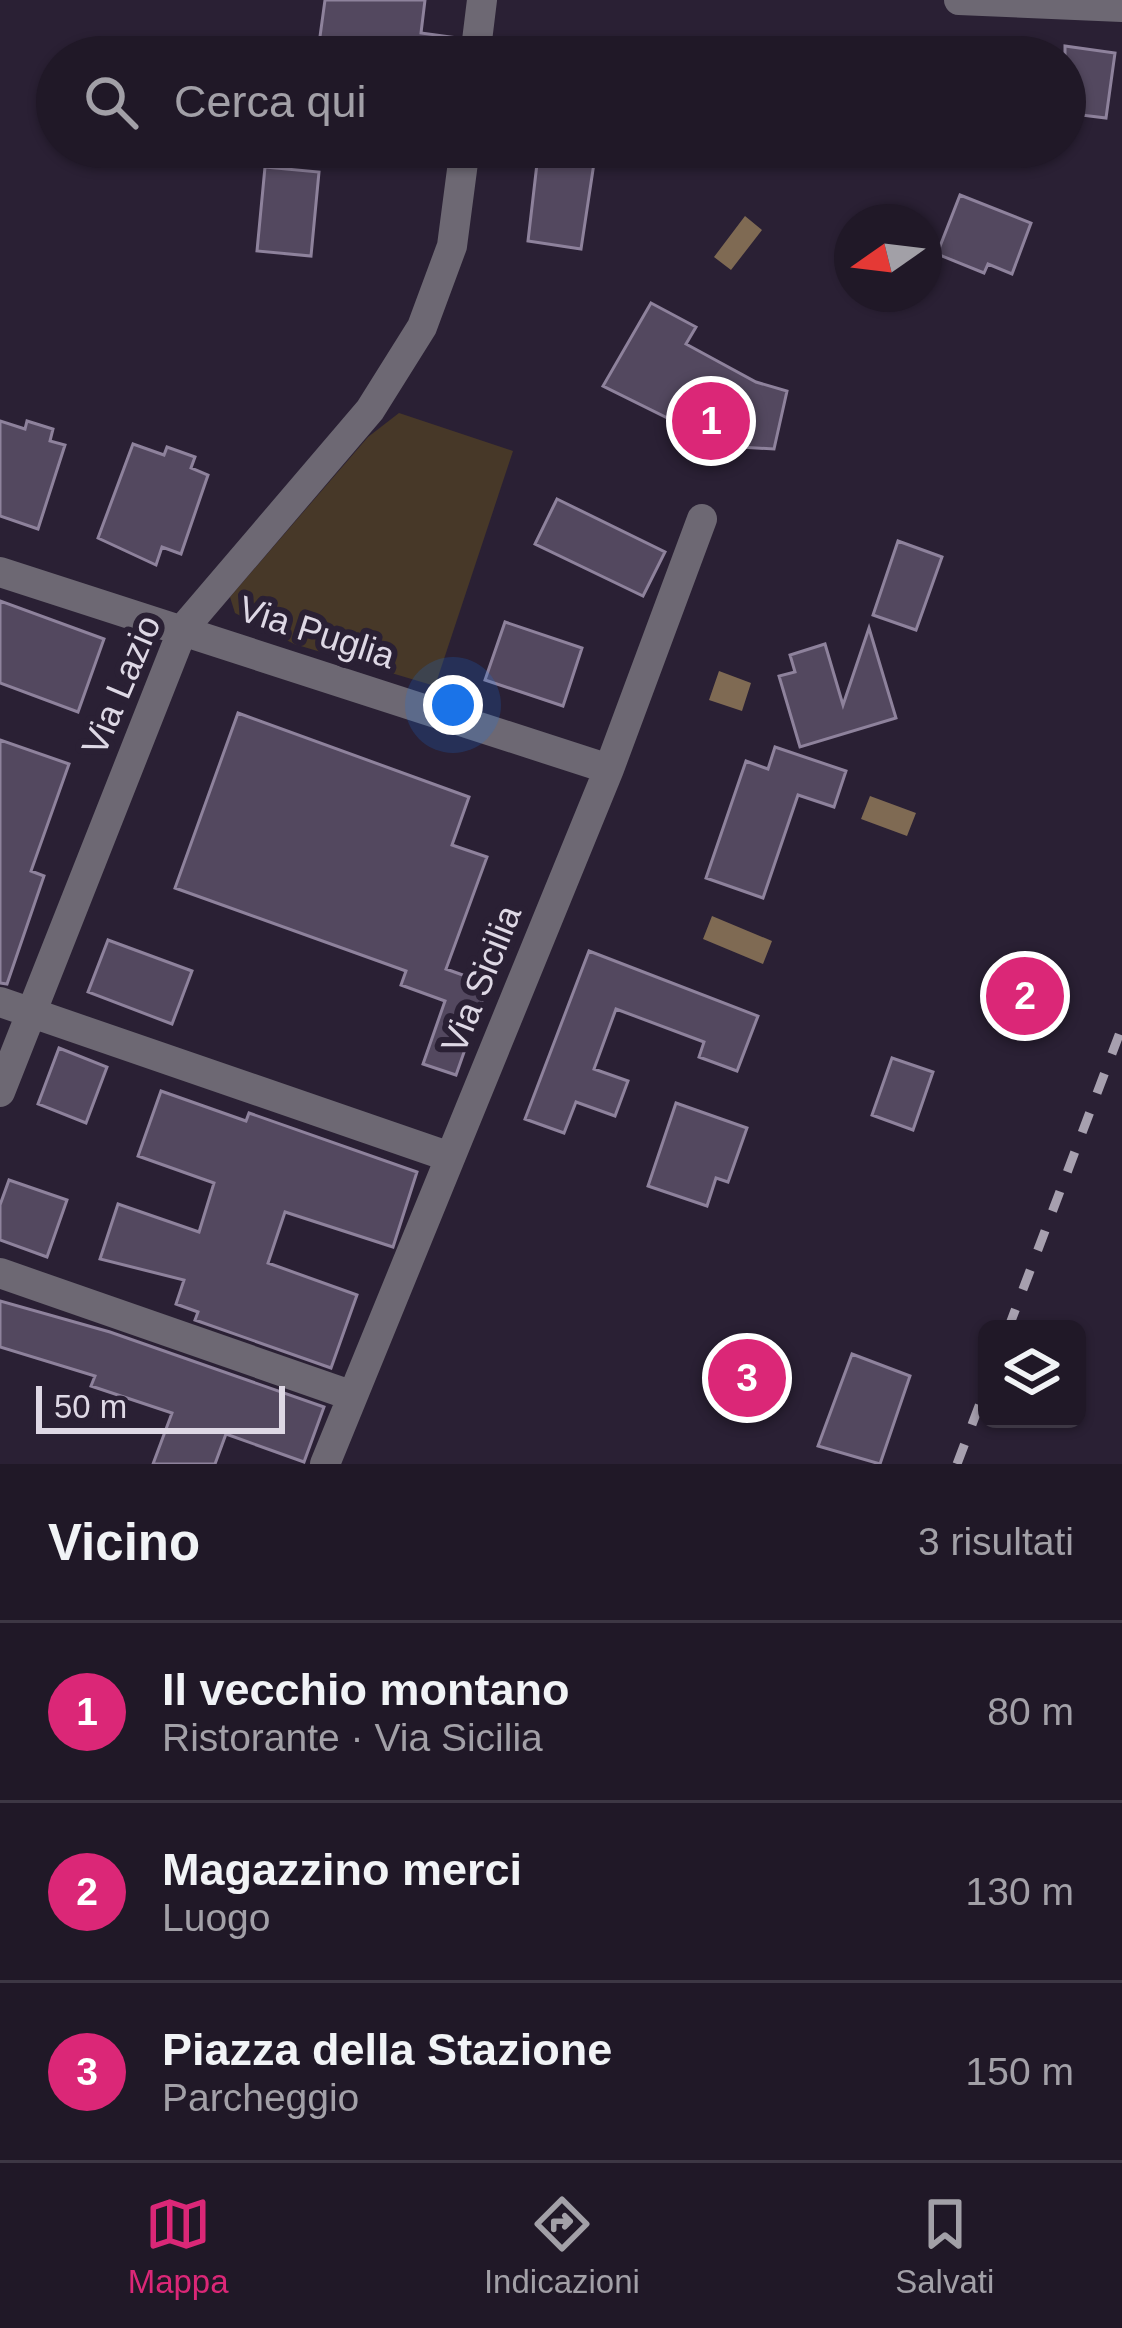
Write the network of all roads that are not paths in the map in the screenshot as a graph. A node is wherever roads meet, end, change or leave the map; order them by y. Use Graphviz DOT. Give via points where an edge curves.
graph roads {
  1 [pos="482,0"];
  2 [pos="959,0"];
  3 [pos="1122,7"];
  4 [pos="478,36"];
  5 [pos="462,168"];
  6 [pos="702,519"];
  7 [pos="0,572"];
  8 [pos="183,628"];
  9 [pos="609,769"];
  10 [pos="15,1007"];
  11 [pos="0,1092"];
  12 [pos="451,1157"];
  13 [pos="0,1273"];
  14 [pos="350,1395"];
  15 [pos="325,1464"];
  1 -- 4 [label="street"];
  2 -- 3 [label="street"];
  5 -- 8 [label="street, Via Lazio" via="448,262 403,362"];
  6 -- 9 [label="street, Via Sicilia"];
  7 -- 8 [label="street, Via Puglia"];
  8 -- 9 [label="street, Via Puglia"];
  8 -- 10 [label="street, Via Lazio"];
  9 -- 12 [label="street, Via Sicilia"];
  10 -- 11 [label="street, Via Lazio"];
  10 -- 12 [label="street"];
  12 -- 14 [label="street, Via Sicilia"];
  13 -- 14 [label="street"];
  14 -- 15 [label="street, Via Sicilia"];
}
